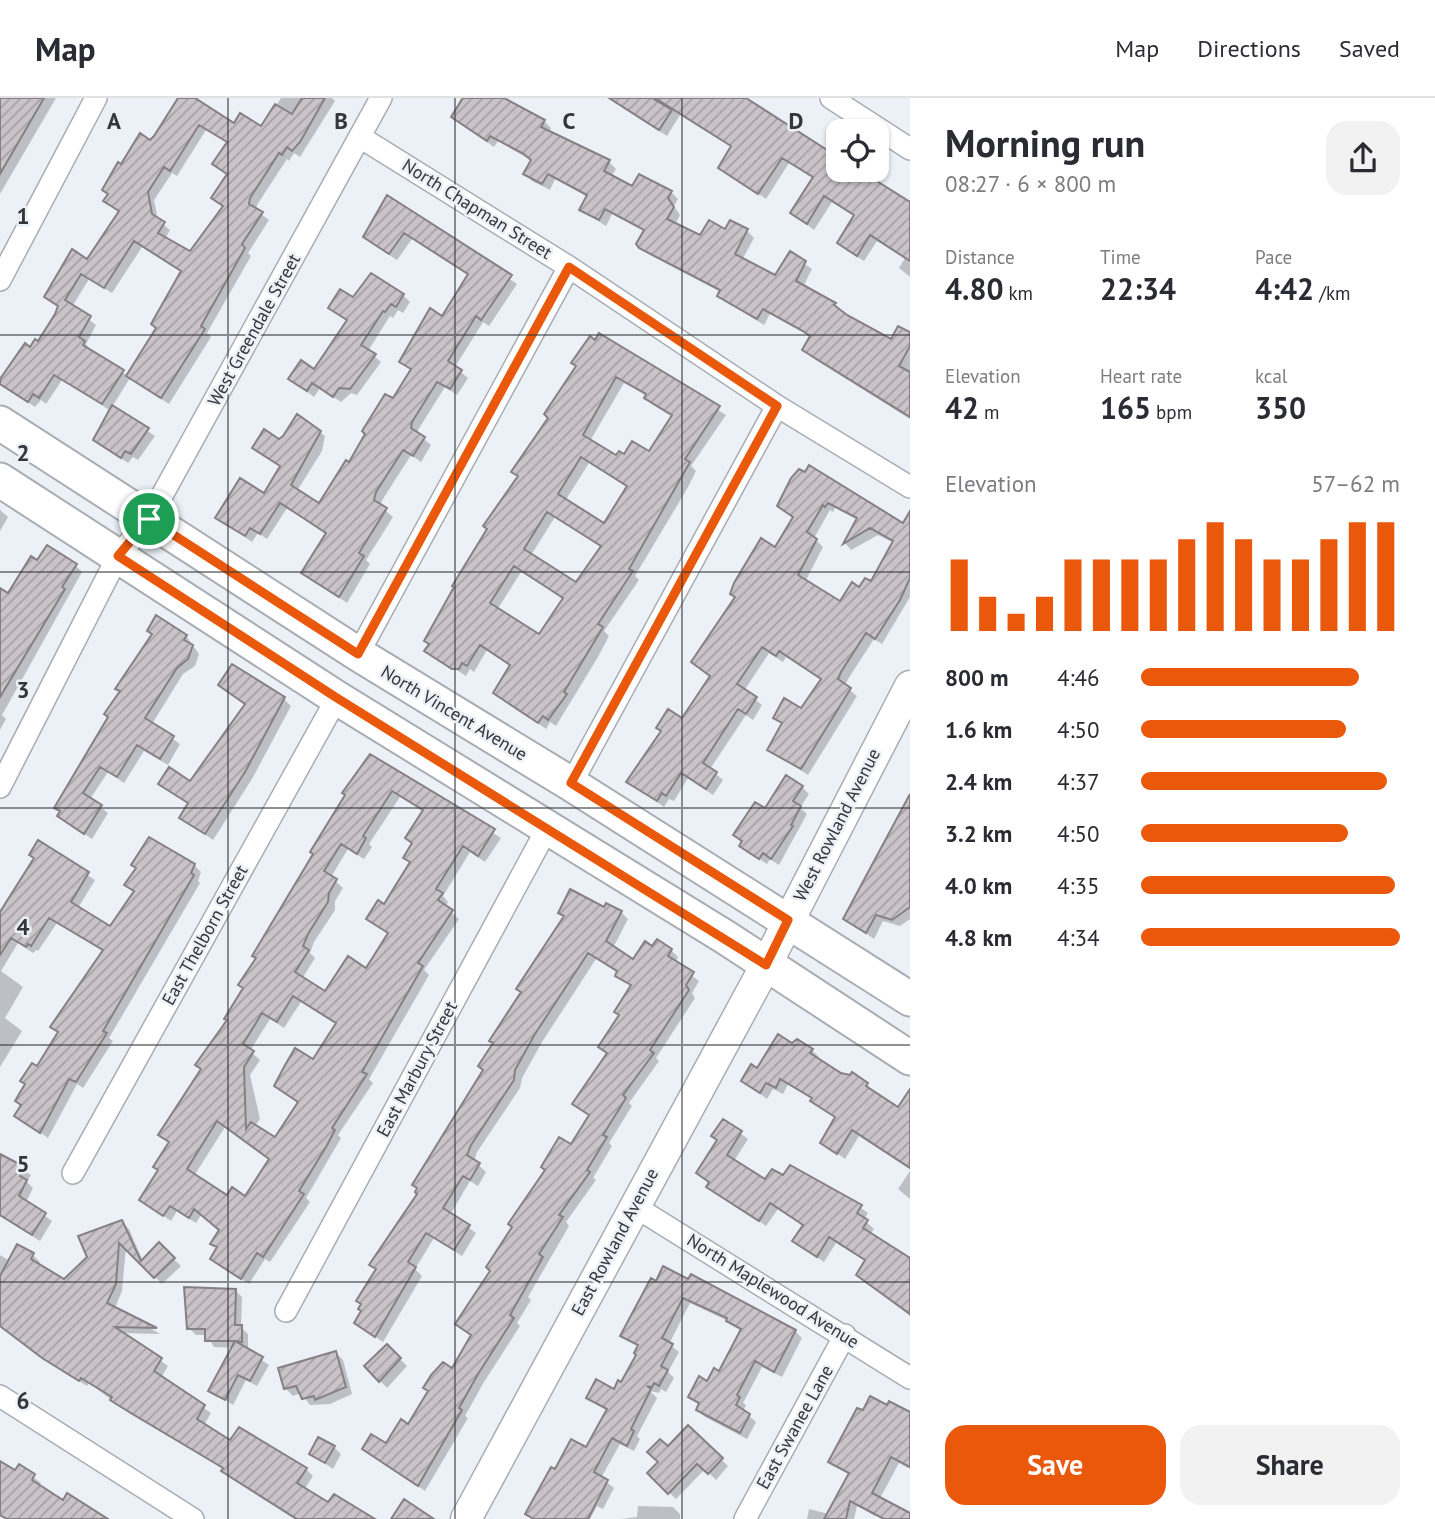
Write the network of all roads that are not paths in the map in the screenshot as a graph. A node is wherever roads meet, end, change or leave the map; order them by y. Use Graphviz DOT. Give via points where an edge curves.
graph roads {
  1 [pos="96,98"];
  2 [pos="382,98"];
  3 [pos="831,98"];
  4 [pos="360,137"];
  5 [pos="910,149"];
  6 [pos="569,267"];
  7 [pos="0,280"];
  8 [pos="777,406"];
  9 [pos="0,424"];
  10 [pos="0,480"];
  11 [pos="910,487"];
  12 [pos="149,519"];
  13 [pos="118,556"];
  14 [pos="358,654"];
  15 [pos="910,685"];
  16 [pos="337,698"];
  17 [pos="571,783"];
  18 [pos="0,787"];
  19 [pos="548,827"];
  20 [pos="788,920"];
  21 [pos="766,965"];
  22 [pos="910,999"];
  23 [pos="910,1058"];
  24 [pos="73,1173"];
  25 [pos="634,1206"];
  26 [pos="286,1311"];
  27 [pos="845,1335"];
  28 [pos="910,1378"];
  29 [pos="0,1396"];
  30 [pos="182,1516"];
  31 [pos="466,1519"];
  32 [pos="745,1519"];
  1 -- 7 [label="street"];
  2 -- 4 [label="street, West Greendale Street"];
  3 -- 5 [label="street"];
  4 -- 6 [label="street, North Chapman Street"];
  4 -- 12 [label="street, West Greendale Street"];
  6 -- 8 [label="street, North Chapman Street"];
  6 -- 14 [label="street"];
  8 -- 11 [label="street, North Chapman Street"];
  8 -- 17 [label="street"];
  9 -- 12 [label="main road, North Vincent Avenue"];
  10 -- 13 [label="main road"];
  12 -- 13 [label="street, West Greendale Street"];
  12 -- 14 [label="main road, North Vincent Avenue"];
  13 -- 16 [label="main road"];
  13 -- 18 [label="street, West Greendale Street"];
  14 -- 17 [label="main road, North Vincent Avenue"];
  15 -- 20 [label="street, West Rowland Avenue"];
  16 -- 19 [label="main road"];
  16 -- 24 [label="street, East Thelborn Street"];
  17 -- 20 [label="main road, North Vincent Avenue"];
  19 -- 21 [label="main road"];
  19 -- 26 [label="street, East Marbury Street"];
  20 -- 21 [label="street, West Rowland Avenue"];
  20 -- 22 [label="main road, North Vincent Avenue"];
  21 -- 23 [label="main road"];
  21 -- 25 [label="street, East Rowland Avenue"];
  25 -- 27 [label="street, North Maplewood Avenue"];
  25 -- 31 [label="street, East Rowland Avenue"];
  27 -- 28 [label="street, North Maplewood Avenue"];
  27 -- 32 [label="street, East Swanee Lane"];
  29 -- 30 [label="street"];
}
